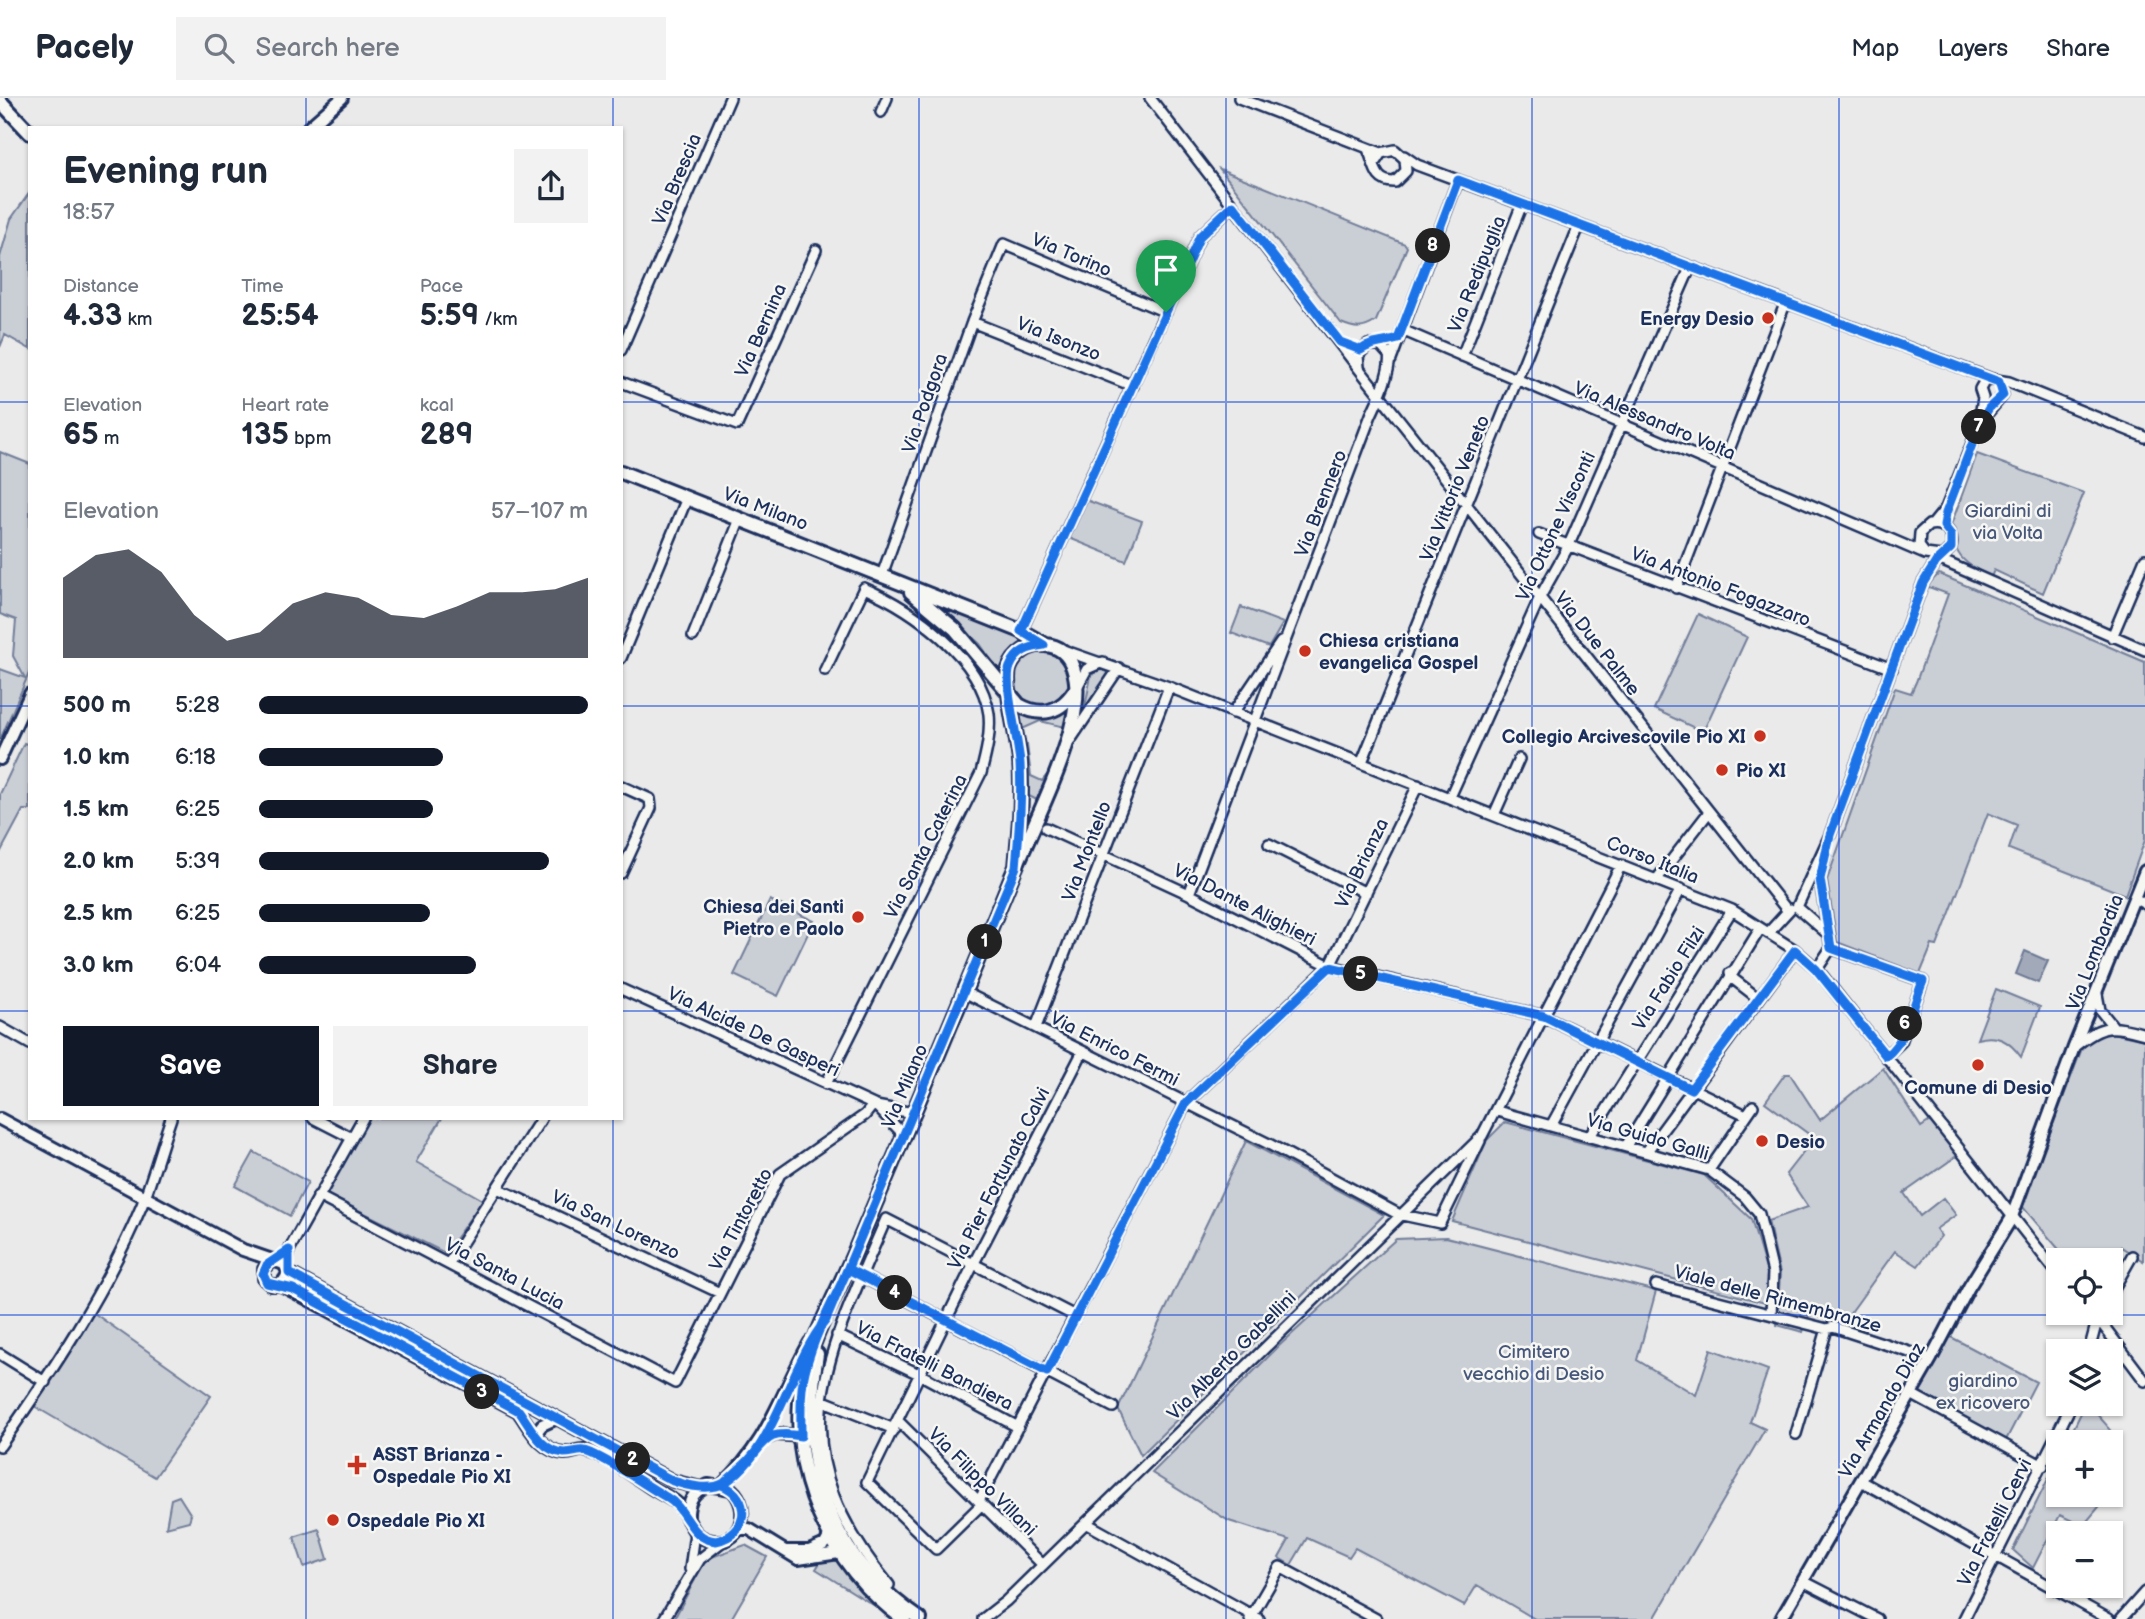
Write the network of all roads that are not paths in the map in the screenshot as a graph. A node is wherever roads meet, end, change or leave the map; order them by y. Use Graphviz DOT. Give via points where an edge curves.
graph roads {
  1 [pos="342,98"];
  2 [pos="730,98"];
  3 [pos="887,98"];
  4 [pos="1150,98"];
  5 [pos="1240,98"];
  6 [pos="0,101"];
  7 [pos="881,112"];
  8 [pos="310,126"];
  9 [pos="28,131"];
  10 [pos="1368,149"];
  11 [pos="1381,153"];
  12 [pos="1375,162"];
  13 [pos="1409,162"];
  14 [pos="1458,180"];
  15 [pos="1522,204"];
  16 [pos="1233,205"];
  17 [pos="1579,226"];
  18 [pos="1004,244"];
  19 [pos="816,250"];
  20 [pos="1690,268"];
  21 [pos="1785,304"];
  22 [pos="1166,312"];
  23 [pos="972,322"];
  24 [pos="1400,334"];
  25 [pos="1340,342"];
  26 [pos="623,345"];
  27 [pos="1380,345"];
  28 [pos="1361,350"];
  29 [pos="1462,356"];
  30 [pos="1391,360"];
  31 [pos="1361,370"];
  32 [pos="1384,374"];
  33 [pos="1994,379"];
  34 [pos="1516,380"];
  35 [pos="623,383"];
  36 [pos="1133,386"];
  37 [pos="2029,392"];
  38 [pos="2003,395"];
  39 [pos="1382,397"];
  40 [pos="1983,398"];
  41 [pos="1994,402"];
  42 [pos="1620,424"];
  43 [pos="1978,428"];
  44 [pos="2145,437"];
  45 [pos="1723,468"];
  46 [pos="623,473"];
  47 [pos="1951,496"];
  48 [pos="687,498"];
  49 [pos="1468,504"];
  50 [pos="740,519"];
  51 [pos="1933,524"];
  52 [pos="1944,526"];
  53 [pos="1538,534"];
  54 [pos="1919,537"];
  55 [pos="1895,542"];
  56 [pos="1568,547"];
  57 [pos="1951,548"];
  58 [pos="1934,557"];
  59 [pos="2145,559"];
  60 [pos="1962,569"];
  61 [pos="882,575"];
  62 [pos="896,582"];
  63 [pos="1676,588"];
  64 [pos="1540,597"];
  65 [pos="1293,623"];
  66 [pos="1021,631"];
  67 [pos="693,636"];
  68 [pos="2112,637"];
  69 [pos="1044,645"];
  70 [pos="1058,649"];
  71 [pos="2145,650"];
  72 [pos="623,653"];
  73 [pos="1103,662"];
  74 [pos="1119,668"];
  75 [pos="1892,669"];
  76 [pos="825,670"];
  77 [pos="1168,687"];
  78 [pos="1075,690"];
  79 [pos="1010,693"];
  80 [pos="28,698"];
  81 [pos="1233,713"];
  82 [pos="1253,720"];
  83 [pos="1064,749"];
  84 [pos="0,759"];
  85 [pos="1519,759"];
  86 [pos="1362,762"];
  87 [pos="1418,785"];
  88 [pos="623,787"];
  89 [pos="1450,797"];
  90 [pos="1709,812"];
  91 [pos="1494,815"];
  92 [pos="1046,828"];
  93 [pos="1830,835"];
  94 [pos="1269,844"];
  95 [pos="1103,853"];
  96 [pos="1621,865"];
  97 [pos="1016,867"];
  98 [pos="623,869"];
  99 [pos="2145,871"];
  100 [pos="1657,879"];
  101 [pos="1681,889"];
  102 [pos="1366,893"];
  103 [pos="1189,894"];
  104 [pos="2140,901"];
  105 [pos="1792,909"];
  106 [pos="1732,910"];
  107 [pos="1764,931"];
  108 [pos="1829,935"];
  109 [pos="1831,948"];
  110 [pos="1795,950"];
  111 [pos="1330,967"];
  112 [pos="1816,969"];
  113 [pos="1730,973"];
  114 [pos="623,990"];
  115 [pos="964,992"];
  116 [pos="2097,994"];
  117 [pos="1759,999"];
  118 [pos="1544,1016"];
  119 [pos="2112,1026"];
  120 [pos="0,1027"];
  121 [pos="1036,1027"];
  122 [pos="2145,1034"];
  123 [pos="28,1043"];
  124 [pos="1598,1043"];
  125 [pos="2074,1047"];
  126 [pos="1082,1053"];
  127 [pos="1886,1056"];
  128 [pos="1636,1063"];
  129 [pos="1666,1077"];
  130 [pos="826,1084"];
  131 [pos="1691,1089"];
  132 [pos="1186,1103"];
  133 [pos="874,1106"];
  134 [pos="1753,1106"];
  135 [pos="1497,1111"];
  136 [pos="913,1113"];
  137 [pos="1746,1115"];
  138 [pos="0,1119"];
  139 [pos="317,1120"];
  140 [pos="362,1120"];
  141 [pos="540,1120"];
  142 [pos="170,1121"];
  143 [pos="1551,1126"];
  144 [pos="904,1135"];
  145 [pos="1482,1136"];
  146 [pos="1590,1136"];
  147 [pos="352,1138"];
  148 [pos="1626,1146"];
  149 [pos="1647,1151"];
  150 [pos="1709,1170"];
  151 [pos="497,1188"];
  152 [pos="318,1196"];
  153 [pos="145,1197"];
  154 [pos="1398,1214"];
  155 [pos="2011,1219"];
  156 [pos="243,1250"];
  157 [pos="289,1250"];
  158 [pos="2132,1256"];
  159 [pos="2046,1260"];
  160 [pos="272,1261"];
  161 [pos="449,1263"];
  162 [pos="974,1264"];
  163 [pos="848,1269"];
  164 [pos="288,1270"];
  165 [pos="2123,1272"];
  166 [pos="263,1274"];
  167 [pos="862,1276"];
  168 [pos="1656,1284"];
  169 [pos="281,1285"];
  170 [pos="720,1293"];
  171 [pos="1771,1314"];
  172 [pos="1075,1316"];
  173 [pos="826,1320"];
  174 [pos="947,1320"];
  175 [pos="2105,1325"];
  176 [pos="1827,1329"];
  177 [pos="837,1335"];
  178 [pos="0,1354"];
  179 [pos="1931,1359"];
  180 [pos="1047,1372"];
  181 [pos="921,1375"];
  182 [pos="2145,1381"];
  183 [pos="45,1382"];
  184 [pos="675,1383"];
  185 [pos="1911,1394"];
  186 [pos="821,1401"];
  187 [pos="1113,1407"];
  188 [pos="2066,1416"];
  189 [pos="556,1418"];
  190 [pos="896,1425"];
  191 [pos="1018,1427"];
  192 [pos="535,1434"];
  193 [pos="1796,1434"];
  194 [pos="801,1436"];
  195 [pos="762,1440"];
  196 [pos="0,1446"];
  197 [pos="813,1452"];
  198 [pos="2043,1466"];
  199 [pos="1861,1481"];
  200 [pos="722,1485"];
  201 [pos="701,1488"];
  202 [pos="981,1503"];
  203 [pos="831,1517"];
  204 [pos="688,1520"];
  205 [pos="1086,1523"];
  206 [pos="739,1529"];
  207 [pos="695,1532"];
  208 [pos="831,1539"];
  209 [pos="724,1540"];
  210 [pos="786,1552"];
  211 [pos="839,1553"];
  212 [pos="1996,1557"];
  213 [pos="1043,1565"];
  214 [pos="689,1574"];
  215 [pos="1803,1581"];
  216 [pos="890,1585"];
  217 [pos="2145,1591"];
  218 [pos="1006,1601"];
  219 [pos="1254,1618"];
  220 [pos="664,1619"];
  221 [pos="904,1619"];
  222 [pos="920,1619"];
  223 [pos="983,1619"];
  224 [pos="994,1619"];
  225 [pos="1376,1619"];
  226 [pos="1781,1619"];
  227 [pos="1877,1619"];
  228 [pos="1964,1619"];
  229 [pos="2109,1619"];
  230 [pos="2121,1619"];
  1 -- 8 [label="street"];
  2 -- 26 [label="street, Via Brescia"];
  3 -- 7 [label="street"];
  4 -- 16 [label="street, Via Due Palme"];
  5 -- 10 [label="street"];
  6 -- 9 [label="main road"];
  10 -- 11 [label="street"];
  10 -- 12 [label="street"];
  11 -- 12 [label="street"];
  11 -- 13 [label="street" via="1395,150"];
  12 -- 13 [label="street" via="1376,173 1389,182 1404,176"];
  13 -- 14 [label="street"];
  14 -- 15 [label="street"];
  14 -- 24 [label="street"];
  15 -- 17 [label="street"];
  15 -- 29 [label="street, Via Redipuglia"];
  16 -- 22 [label="street" via="1200,236"];
  16 -- 25 [label="street, Via Due Palme"];
  17 -- 20 [label="street"];
  17 -- 34 [label="street, Via Vittorio Veneto"];
  18 -- 22 [label="street, Via Torino"];
  18 -- 23 [label="street, Via Podgora"];
  19 -- 35 [label="street, Via Bernina" via="737,425"];
  20 -- 21 [label="street"];
  20 -- 42 [label="street, Via Ottone Visconti"];
  21 -- 33 [label="street"];
  21 -- 45 [label="street"];
  22 -- 36 [label="street"];
  23 -- 36 [label="street, Via Isonzo"];
  23 -- 61 [label="street, Via Podgora"];
  24 -- 27 [label="street"];
  24 -- 29 [label="street, Via Alessandro Volta"];
  24 -- 30 [label="street"];
  25 -- 28 [label="street"];
  25 -- 31 [label="street, Via Due Palme"];
  27 -- 28 [label="street" via="1370,344"];
  27 -- 30 [label="street"];
  28 -- 31 [label="street"];
  29 -- 34 [label="street, Via Alessandro Volta"];
  30 -- 32 [label="street"];
  31 -- 32 [label="street" via="1372,377"];
  31 -- 39 [label="street, Via Due Palme"];
  32 -- 39 [label="street"];
  33 -- 37 [label="street"];
  33 -- 38 [label="street"];
  33 -- 40 [label="street" via="1982,385"];
  34 -- 42 [label="street, Via Alessandro Volta"];
  34 -- 49 [label="street, Via Vittorio Veneto"];
  36 -- 66 [label="street"];
  37 -- 38 [label="street"];
  37 -- 44 [label="street"];
  38 -- 41 [label="street"];
  39 -- 49 [label="street, Via Due Palme"];
  39 -- 65 [label="street, Via Brennero" via="1371,415"];
  40 -- 41 [label="street"];
  40 -- 43 [label="street"];
  41 -- 43 [label="street"];
  42 -- 45 [label="street, Via Alessandro Volta"];
  42 -- 56 [label="street, Via Ottone Visconti"];
  43 -- 47 [label="street"];
  45 -- 55 [label="street, Via Alessandro Volta"];
  45 -- 63 [label="street"];
  46 -- 48 [label="main road, Via Milano"];
  47 -- 51 [label="street"];
  47 -- 52 [label="street"];
  48 -- 50 [label="main road, Via Milano"];
  48 -- 72 [label="street"];
  49 -- 64 [label="street, Via Due Palme"];
  49 -- 86 [label="street, Via Vittorio Veneto"];
  50 -- 61 [label="main road, Via Milano"];
  50 -- 67 [label="street"];
  51 -- 52 [label="street"];
  51 -- 54 [label="street" via="1924,527"];
  52 -- 57 [label="street" via="1951,535"];
  53 -- 56 [label="street, Via Antonio Fogazzaro"];
  54 -- 55 [label="street"];
  54 -- 58 [label="street" via="1919,546"];
  55 -- 58 [label="street, Via Alessandro Volta"];
  56 -- 63 [label="street, Via Antonio Fogazzaro"];
  56 -- 64 [label="street, Via Ottone Visconti"];
  57 -- 58 [label="street"];
  57 -- 60 [label="street"];
  58 -- 60 [label="street, Via Alessandro Volta"];
  58 -- 75 [label="street"];
  59 -- 68 [label="street"];
  60 -- 68 [label="street, Via Alessandro Volta"];
  61 -- 62 [label="main road, Via Milano"];
  62 -- 66 [label="main road, Via Milano"];
  62 -- 79 [label="main road, Via Milano" via="954,629"];
  63 -- 75 [label="street, Via Antonio Fogazzaro"];
  64 -- 89 [label="street, Via Ottone Visconti"];
  64 -- 90 [label="street, Via Due Palme"];
  65 -- 81 [label="street, Via Brennero"];
  65 -- 82 [label="street, Via Brennero"];
  66 -- 69 [label="main road, Via Milano"];
  68 -- 71 [label="street, Via Alessandro Volta"];
  69 -- 70 [label="main road"];
  69 -- 79 [label="main road" via="1030,646 1018,654 1007,680"];
  70 -- 73 [label="street, Corso Italia"];
  70 -- 78 [label="main road" via="1075,671"];
  73 -- 74 [label="street, Corso Italia"];
  73 -- 78 [label="street" via="1087,669"];
  74 -- 77 [label="street, Corso Italia"];
  74 -- 83 [label="street"];
  75 -- 93 [label="street"];
  76 -- 130 [label="street, Via Santa Caterina" via="864,588 895,601 938,634 983,691 989,715 981,773"];
  77 -- 81 [label="street, Corso Italia"];
  77 -- 95 [label="street, Via Montello"];
  78 -- 79 [label="main road" via="1060,708 1046,713 1019,705"];
  78 -- 83 [label="main road, Via Milano"];
  79 -- 97 [label="main road, Via Milano" via="1022,797"];
  80 -- 84 [label="street"];
  81 -- 82 [label="street, Corso Italia"];
  82 -- 86 [label="street, Corso Italia"];
  82 -- 103 [label="street, Via Brennero"];
  83 -- 97 [label="main road, Via Milano"];
  85 -- 91 [label="street"];
  86 -- 87 [label="street, Corso Italia"];
  87 -- 89 [label="street, Corso Italia"];
  87 -- 102 [label="street, Via Brianza"];
  88 -- 98 [label="street" via="650,799 652,808"];
  89 -- 91 [label="street, Corso Italia"];
  90 -- 100 [label="street"];
  90 -- 105 [label="street, Via Due Palme"];
  91 -- 96 [label="street, Corso Italia"];
  92 -- 95 [label="street, Via Dante Alighieri"];
  93 -- 105 [label="street"];
  93 -- 108 [label="street" via="1820,879"];
  94 -- 102 [label="street"];
  95 -- 103 [label="street, Via Dante Alighieri"];
  95 -- 121 [label="street, Via Montello"];
  96 -- 100 [label="street, Corso Italia"];
  96 -- 118 [label="street, Via Alberto Gabellini"];
  97 -- 115 [label="main road, Via Milano"];
  99 -- 104 [label="street, Via Lombardia"];
  100 -- 101 [label="street, Corso Italia"];
  101 -- 106 [label="street, Corso Italia"];
  101 -- 124 [label="street"];
  102 -- 111 [label="street, Via Brianza"];
  103 -- 111 [label="street, Via Dante Alighieri"];
  104 -- 116 [label="street, Via Lombardia"];
  105 -- 107 [label="street"];
  105 -- 108 [label="street, Via Due Palme"];
  106 -- 107 [label="street, Corso Italia"];
  106 -- 128 [label="street, Via Fabio Filzi"];
  107 -- 110 [label="street, Corso Italia"];
  107 -- 113 [label="street"];
  108 -- 109 [label="street"];
  109 -- 112 [label="street"];
  109 -- 127 [label="street" via="1923,981 1900,1042"];
  110 -- 112 [label="street, Corso Italia"];
  110 -- 117 [label="street"];
  111 -- 118 [label="street, Via Dante Alighieri"];
  111 -- 132 [label="street, Via Brianza"];
  112 -- 127 [label="street, Corso Italia"];
  113 -- 117 [label="street"];
  113 -- 129 [label="street"];
  114 -- 130 [label="street, Via Alcide De Gasperi"];
  115 -- 121 [label="street, Via Enrico Fermi"];
  115 -- 136 [label="main road, Via Milano"];
  116 -- 119 [label="street" via="2100,1010"];
  116 -- 125 [label="street, Via Lombardia"];
  117 -- 131 [label="street"];
  118 -- 124 [label="street, Via Dante Alighieri"];
  118 -- 135 [label="street, Via Alberto Gabellini"];
  119 -- 122 [label="street"];
  119 -- 125 [label="street" via="2094,1031"];
  120 -- 123 [label="street"];
  121 -- 126 [label="street, Via Enrico Fermi"];
  124 -- 128 [label="street, Via Dante Alighieri"];
  124 -- 143 [label="street"];
  125 -- 155 [label="street, Via Lombardia"];
  126 -- 132 [label="street, Via Enrico Fermi"];
  126 -- 162 [label="street, Via Pier Fortunato Calvi"];
  127 -- 155 [label="street, Corso Italia"];
  128 -- 129 [label="street, Via Dante Alighieri"];
  128 -- 146 [label="street, Via Fabio Filzi"];
  129 -- 131 [label="street, Via Dante Alighieri"];
  129 -- 148 [label="street"];
  130 -- 133 [label="street, Via Alcide De Gasperi"];
  131 -- 137 [label="street, Via Dante Alighieri"];
  131 -- 149 [label="street"];
  132 -- 154 [label="street, Via Enrico Fermi"];
  132 -- 172 [label="street, Via Brianza"];
  133 -- 136 [label="street"];
  133 -- 144 [label="street"];
  133 -- 170 [label="street, Via Tintoretto" via="780,1174"];
  134 -- 137 [label="street"];
  135 -- 143 [label="street, Via Guido Galli"];
  135 -- 145 [label="street, Via Alberto Gabellini"];
  136 -- 144 [label="main road, Via Milano"];
  137 -- 150 [label="street"];
  138 -- 153 [label="street"];
  139 -- 147 [label="street"];
  140 -- 147 [label="street"];
  141 -- 151 [label="street"];
  142 -- 153 [label="street"];
  143 -- 146 [label="street, Via Guido Galli"];
  144 -- 163 [label="main road, Via Milano"];
  145 -- 154 [label="street, Via Alberto Gabellini"];
  145 -- 154 [label="street, Via Alberto Gabellini" via="1440,1223"];
  146 -- 148 [label="street, Via Guido Galli"];
  147 -- 152 [label="street"];
  148 -- 149 [label="street, Via Guido Galli"];
  149 -- 150 [label="street, Via Guido Galli"];
  150 -- 171 [label="street, Via Guido Galli" via="1759,1214 1773,1273"];
  151 -- 161 [label="street"];
  151 -- 170 [label="street, Via San Lorenzo"];
  152 -- 157 [label="street"];
  152 -- 161 [label="street, Via Santa Lucia"];
  153 -- 156 [label="street"];
  153 -- 183 [label="street" via="117,1259"];
  154 -- 205 [label="street, Via Alberto Gabellini"];
  155 -- 159 [label="street, Corso Italia"];
  155 -- 179 [label="street, Via Armando Diaz"];
  156 -- 160 [label="street"];
  156 -- 166 [label="street"];
  157 -- 160 [label="street"];
  157 -- 164 [label="street"];
  158 -- 165 [label="street"];
  160 -- 164 [label="street"];
  160 -- 166 [label="street"];
  161 -- 184 [label="street, Via Santa Lucia"];
  162 -- 167 [label="street" via="886,1219"];
  162 -- 172 [label="street"];
  162 -- 174 [label="street, Via Pier Fortunato Calvi"];
  163 -- 167 [label="street"];
  163 -- 173 [label="main road, Via Milano"];
  164 -- 169 [label="street"];
  164 -- 189 [label="street"];
  166 -- 169 [label="street" via="271,1285"];
  167 -- 174 [label="street"];
  167 -- 177 [label="street"];
  168 -- 171 [label="street, Viale delle Rimembranze"];
  169 -- 192 [label="street" via="519,1411"];
  170 -- 184 [label="street, Via Tintoretto"];
  171 -- 176 [label="street, Viale delle Rimembranze"];
  172 -- 180 [label="street, Via Brianza"];
  173 -- 194 [label="main road, Via Milano" via="811,1347 802,1383"];
  173 -- 195 [label="street, Via Milano" via="804,1353"];
  173 -- 197 [label="main road, Via Milano" via="811,1390"];
  174 -- 180 [label="street"];
  174 -- 181 [label="street, Via Pier Fortunato Calvi"];
  175 -- 182 [label="street"];
  176 -- 179 [label="street, Viale delle Rimembranze" via="1833,1327"];
  176 -- 193 [label="street"];
  177 -- 181 [label="street, Via Fratelli Bandiera"];
  177 -- 186 [label="street"];
  178 -- 183 [label="street"];
  179 -- 185 [label="street, Via Armando Diaz"];
  180 -- 187 [label="street"];
  180 -- 191 [label="street, Via Brianza"];
  181 -- 190 [label="street, Via Pier Fortunato Calvi"];
  181 -- 191 [label="street, Via Fratelli Bandiera"];
  183 -- 196 [label="street"];
  185 -- 198 [label="street"];
  185 -- 199 [label="street, Via Armando Diaz"];
  186 -- 190 [label="street, Via Filippo Villani"];
  186 -- 216 [label="street" via="826,1475 860,1549"];
  188 -- 198 [label="street, Via Fratelli Cervi"];
  189 -- 192 [label="street" via="542,1424"];
  189 -- 201 [label="street" via="673,1481"];
  190 -- 202 [label="street, Via Filippo Villani"];
  190 -- 202 [label="street, Via Pier Fortunato Calvi" via="867,1482 936,1549"];
  191 -- 202 [label="street, Via Brianza"];
  192 -- 204 [label="street" via="563,1453 583,1449 600,1457 674,1502"];
  194 -- 195 [label="street" via="776,1434"];
  194 -- 197 [label="street, Via Milano"];
  194 -- 208 [label="main road, Via Milano" via="808,1482"];
  195 -- 200 [label="street, Via Milano"];
  197 -- 203 [label="main road, Via Milano"];
  198 -- 212 [label="street, Via Fratelli Cervi"];
  199 -- 212 [label="street"];
  199 -- 215 [label="street, Via Armando Diaz"];
  200 -- 201 [label="street"];
  200 -- 206 [label="street" via="742,1502"];
  201 -- 204 [label="street" via="689,1502"];
  202 -- 213 [label="street, Via Filippo Villani"];
  203 -- 208 [label="street, Via Milano"];
  203 -- 222 [label="main road, Via Milano" via="852,1557 889,1596"];
  204 -- 207 [label="street"];
  205 -- 213 [label="street, Via Alberto Gabellini"];
  205 -- 219 [label="street"];
  206 -- 209 [label="street"];
  206 -- 210 [label="street"];
  207 -- 209 [label="street" via="709,1540"];
  207 -- 214 [label="street"];
  208 -- 210 [label="street" via="809,1551"];
  208 -- 211 [label="main road, Via Milano"];
  209 -- 214 [label="street" via="709,1549"];
  210 -- 211 [label="street" via="798,1559"];
  211 -- 221 [label="main road, Via Milano" via="869,1589"];
  212 -- 228 [label="street, Via Fratelli Cervi"];
  212 -- 229 [label="street"];
  213 -- 218 [label="street, Via Alberto Gabellini"];
  214 -- 220 [label="street"];
  215 -- 226 [label="street, Via Armando Diaz"];
  215 -- 227 [label="street"];
  217 -- 230 [label="street"];
  218 -- 223 [label="street, Via Alberto Gabellini"];
  218 -- 224 [label="street, Via Alberto Gabellini"];
  219 -- 225 [label="street" via="1280,1567"];
}
